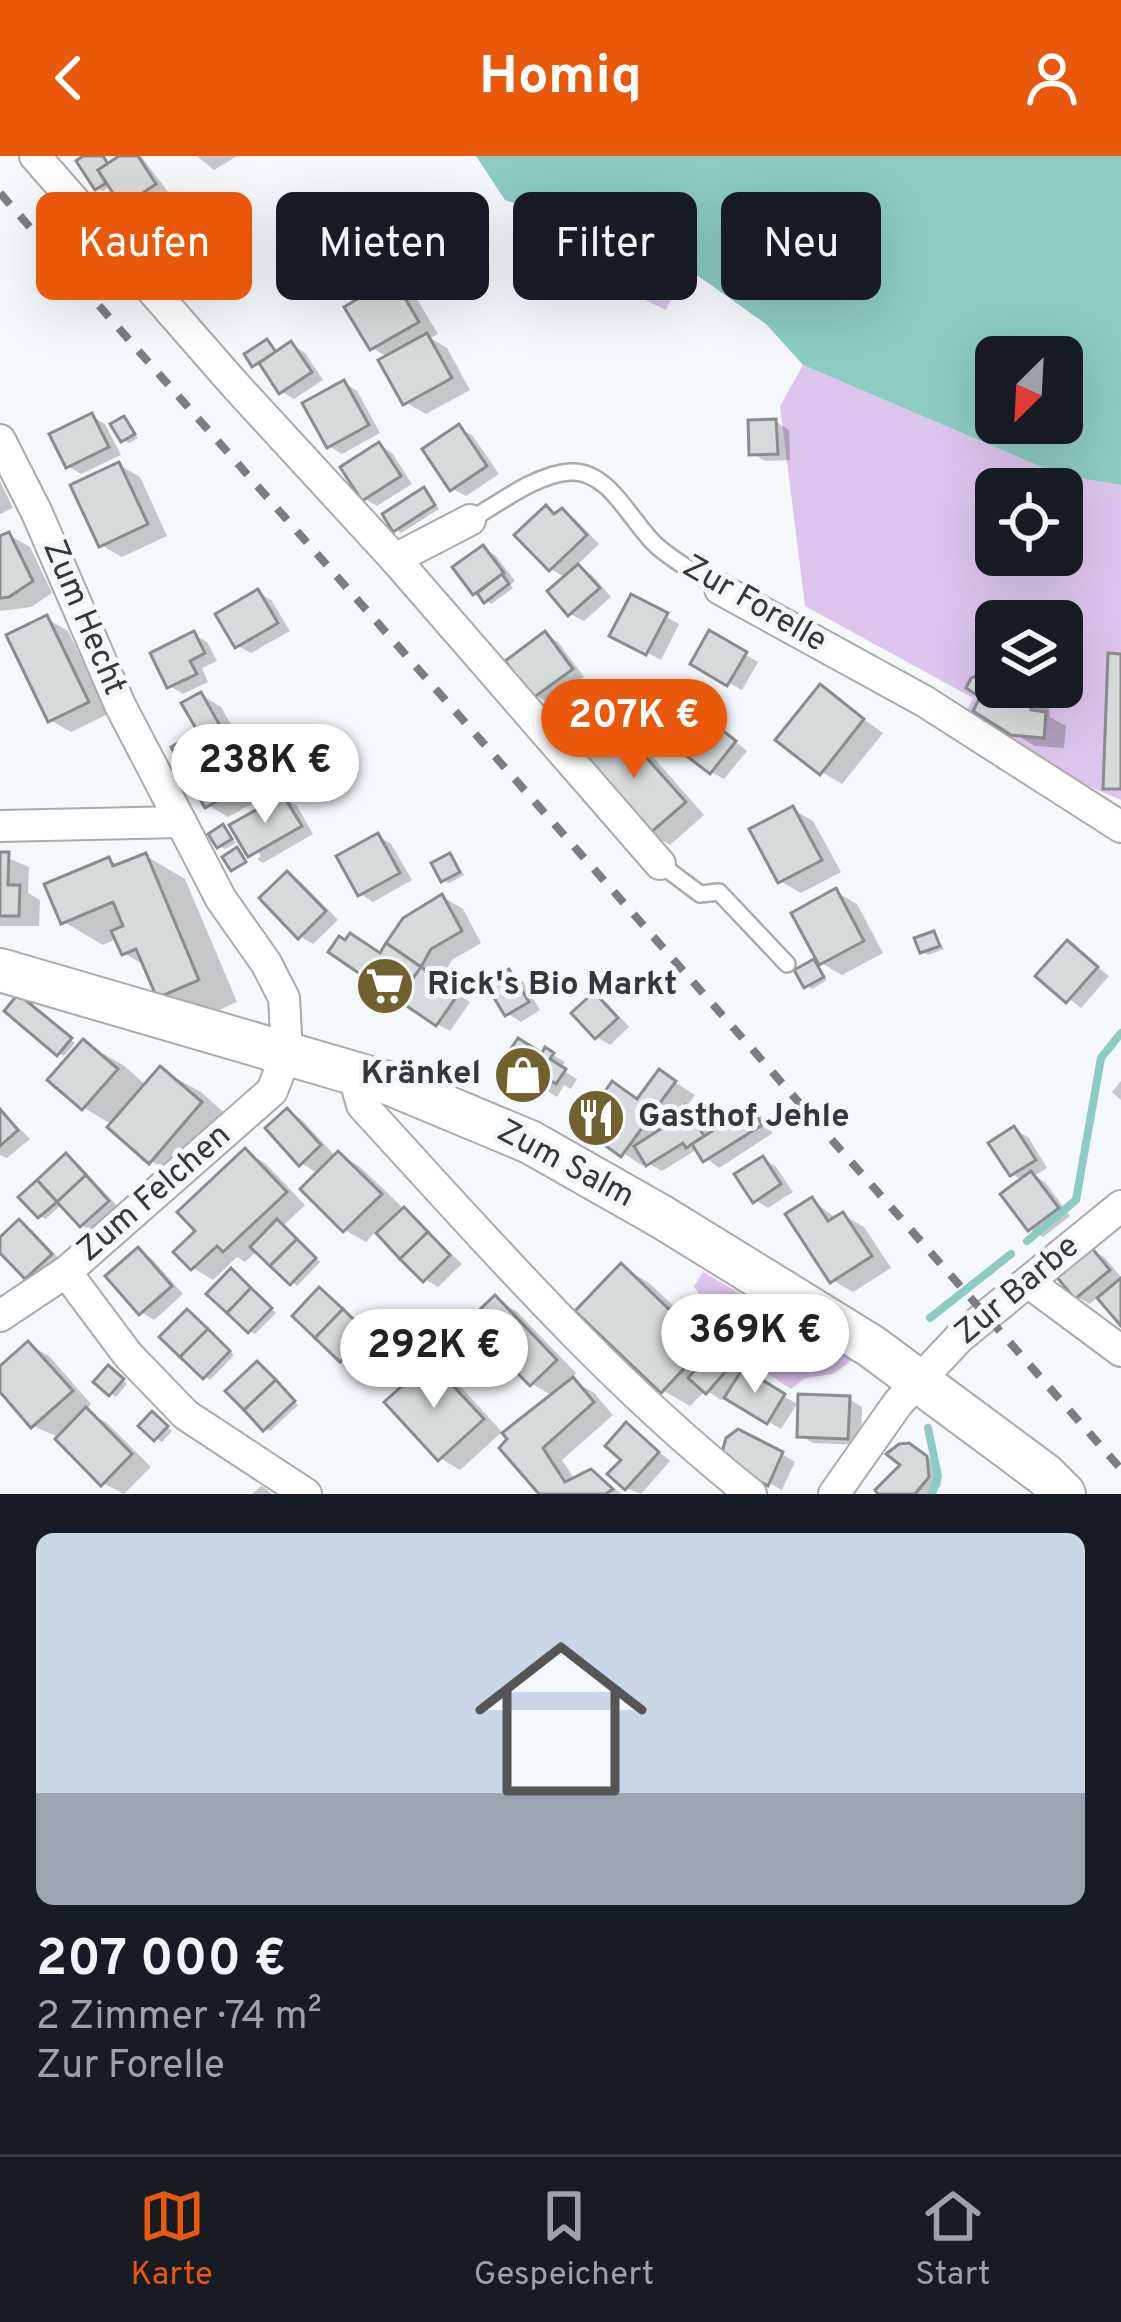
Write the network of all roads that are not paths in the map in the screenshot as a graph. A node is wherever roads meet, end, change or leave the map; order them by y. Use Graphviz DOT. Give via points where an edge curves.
graph roads {
  1 [pos="35,156"];
  2 [pos="0,440"];
  3 [pos="470,520"];
  4 [pos="395,559"];
  5 [pos="720,589"];
  6 [pos="181,822"];
  7 [pos="0,826"];
  8 [pos="1121,827"];
  9 [pos="660,864"];
  10 [pos="787,964"];
  11 [pos="0,970"];
  12 [pos="287,1052"];
  13 [pos="361,1075"];
  14 [pos="1121,1206"];
  15 [pos="66,1272"];
  16 [pos="1028,1282"];
  17 [pos="0,1316"];
  18 [pos="1121,1352"];
  19 [pos="919,1380"];
  20 [pos="306,1494"];
  21 [pos="751,1494"];
  22 [pos="834,1494"];
  23 [pos="1064,1494"];
  1 -- 4 [label="street"];
  2 -- 6 [label="street, Zum Hecht"];
  3 -- 4 [label="street, Zur Forelle"];
  3 -- 5 [label="lane, Zur Forelle" via="555,475 587,474 655,544"];
  4 -- 9 [label="street"];
  5 -- 8 [label="street, Zur Forelle" via="924,701"];
  6 -- 7 [label="street"];
  6 -- 12 [label="street, Zum Hecht" via="284,998"];
  9 -- 10 [label="lane" via="700,894 719,892"];
  11 -- 12 [label="street, Zum Salm"];
  12 -- 13 [label="street, Zum Salm"];
  12 -- 15 [label="street, Zum Felchen" via="272,1091"];
  13 -- 19 [label="street, Zum Salm" via="530,1142"];
  13 -- 21 [label="street" via="362,1105 523,1280 651,1410"];
  14 -- 16 [label="street, Zur Barbe"];
  15 -- 17 [label="street, Zum Felchen"];
  15 -- 20 [label="street" via="186,1414"];
  16 -- 18 [label="street"];
  16 -- 19 [label="street, Zur Barbe"];
  19 -- 22 [label="street, Zur Barbe"];
  19 -- 23 [label="street, Zum Salm"];
}
